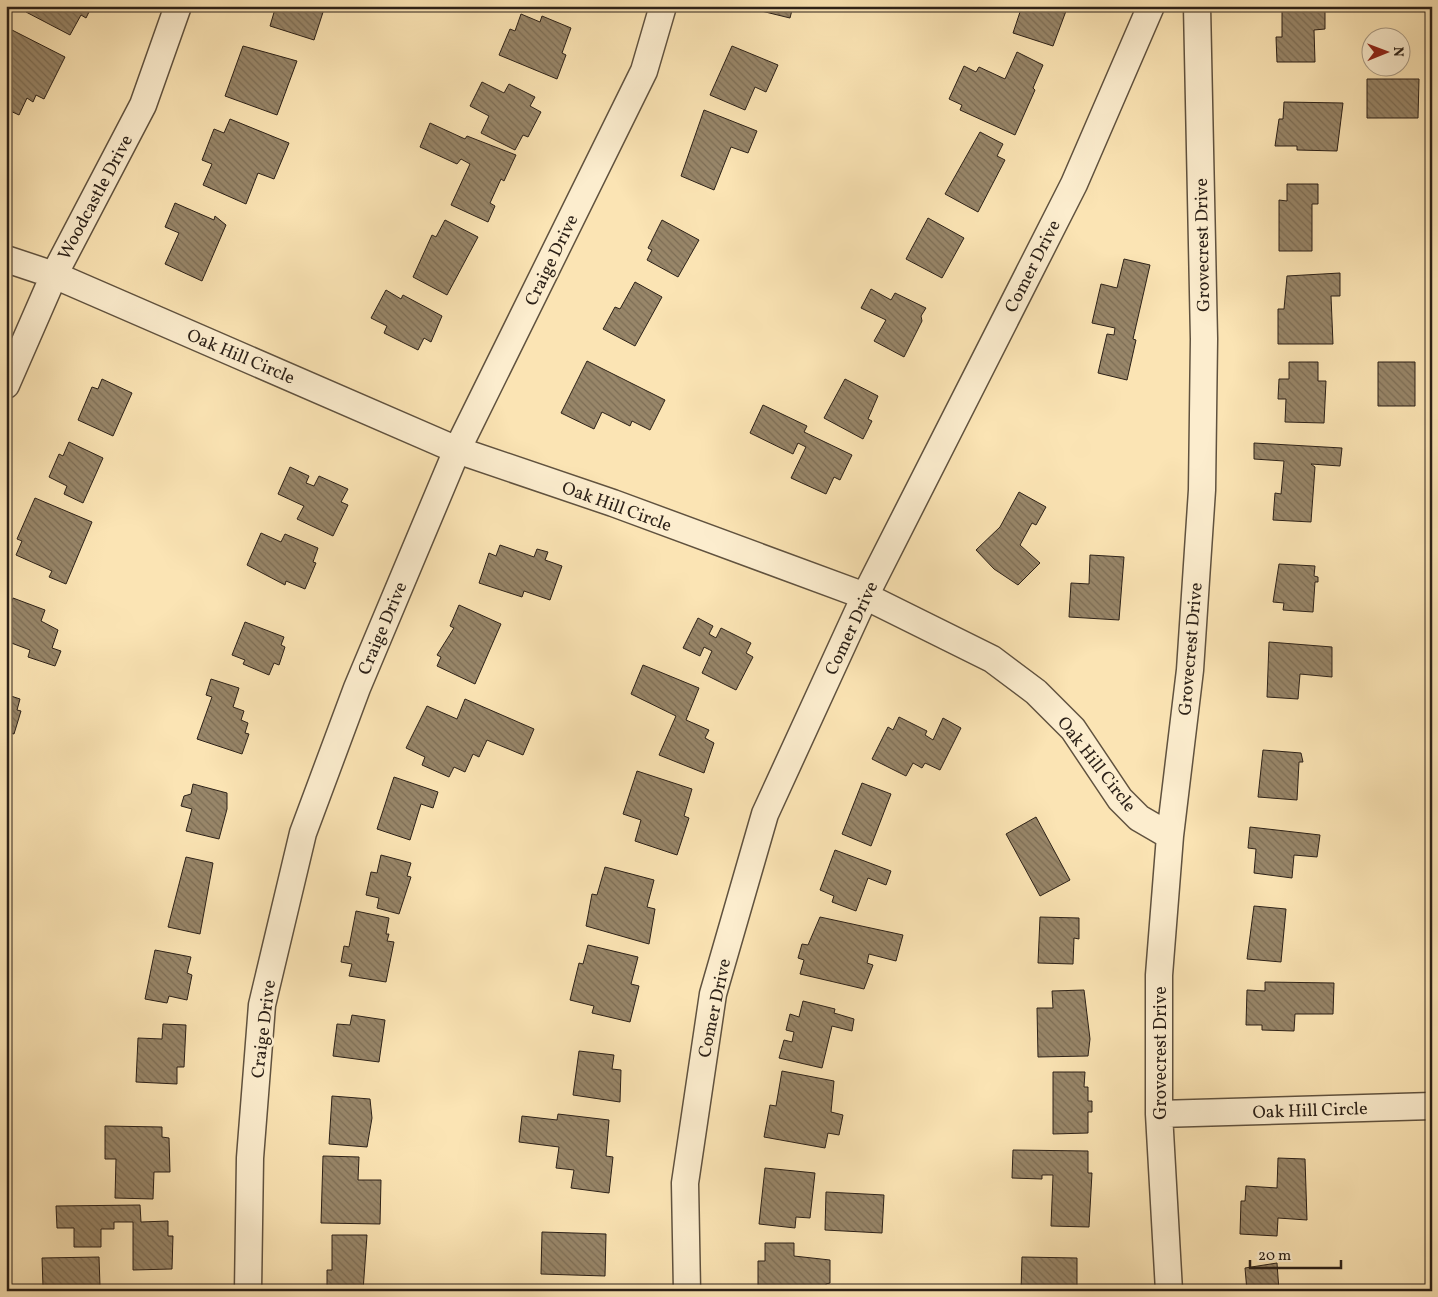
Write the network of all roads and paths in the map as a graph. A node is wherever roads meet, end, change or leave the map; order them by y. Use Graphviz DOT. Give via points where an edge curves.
graph roads {
  1 [pos="178,6"];
  2 [pos="663,6"];
  3 [pos="1151,6"];
  4 [pos="1197,6"];
  5 [pos="6,259"];
  6 [pos="54,275"];
  7 [pos="6,385"];
  8 [pos="457,450"];
  9 [pos="865,596"];
  10 [pos="1170,836"];
  11 [pos="1432,1106"];
  12 [pos="1159,1114"];
  13 [pos="248,1291"];
  14 [pos="686,1291"];
  15 [pos="1169,1291"];
  1 -- 6 [label="street, Woodcastle Drive" via="143,105"];
  2 -- 8 [label="street, Craige Drive" via="644,71"];
  3 -- 9 [label="street, Comer Drive" via="1074,184"];
  4 -- 10 [label="street, Grovecrest Drive" via="1204,339 1202,490 1190,670"];
  5 -- 6 [label="street, Oak Hill Circle"];
  6 -- 7 [label="street, Woodcastle Drive"];
  6 -- 8 [label="street, Oak Hill Circle"];
  8 -- 9 [label="street, Oak Hill Circle"];
  8 -- 13 [label="street, Craige Drive" via="357,688 303,833 262,1005 250,1158"];
  9 -- 10 [label="street, Oak Hill Circle" via="992,658 1036,692 1073,729 1120,799 1139,818"];
  9 -- 14 [label="street, Comer Drive" via="765,814 713,994 685,1183"];
  10 -- 12 [label="street, Grovecrest Drive" via="1159,975"];
  11 -- 12 [label="street, Oak Hill Circle"];
  12 -- 15 [label="street, Grovecrest Drive"];
}
